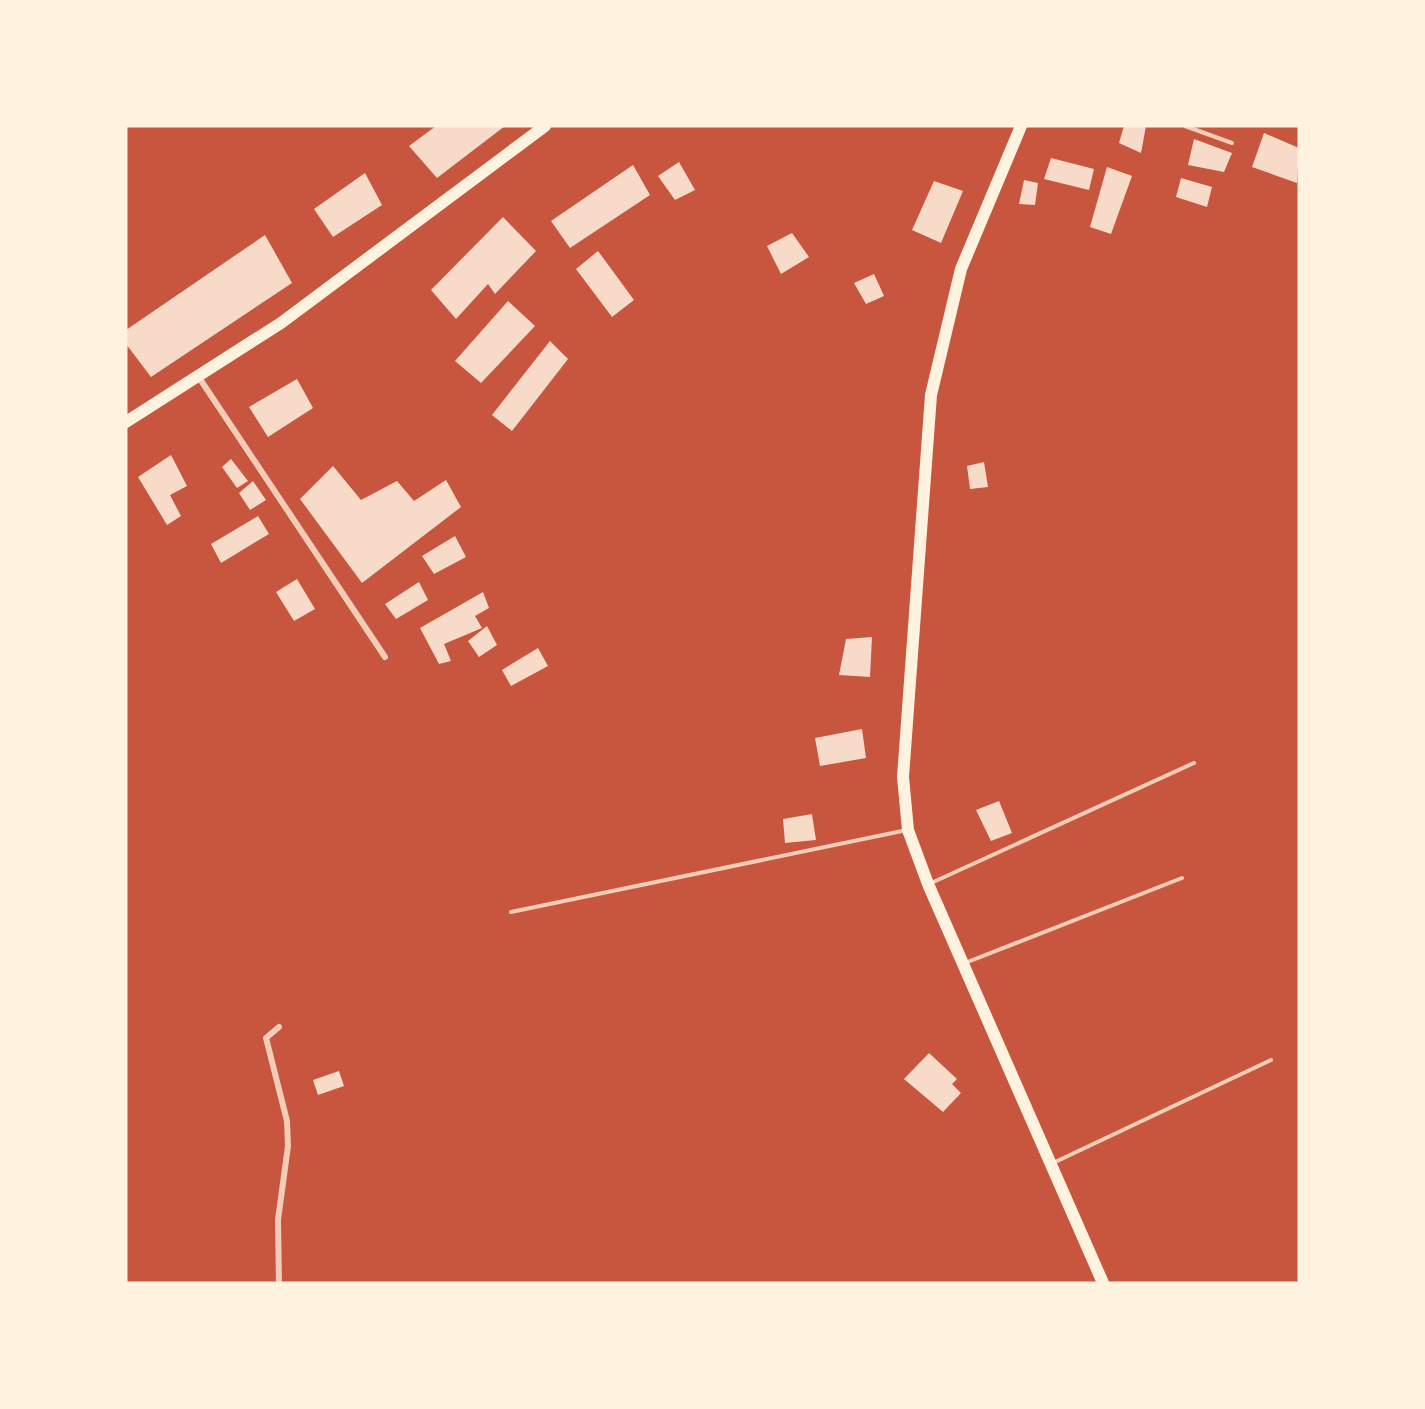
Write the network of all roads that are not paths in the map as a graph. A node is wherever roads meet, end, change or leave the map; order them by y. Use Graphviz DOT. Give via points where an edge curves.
graph roads {
  1 [pos="545,126"];
  2 [pos="1021,126"];
  3 [pos="1185,126"];
  4 [pos="1232,142"];
  5 [pos="198,376"];
  6 [pos="126,422"];
  7 [pos="385,657"];
  8 [pos="1194,763"];
  9 [pos="908,830"];
  10 [pos="1182,878"];
  11 [pos="928,884"];
  12 [pos="511,912"];
  13 [pos="965,964"];
  14 [pos="279,1027"];
  15 [pos="1271,1060"];
  16 [pos="1052,1163"];
  17 [pos="279,1283"];
  18 [pos="1103,1283"];
  1 -- 5 [label="main road" via="281,323"];
  2 -- 9 [label="main road" via="961,268 931,395 903,777"];
  3 -- 4 [label="lane"];
  5 -- 6 [label="main road"];
  5 -- 7 [label="street"];
  8 -- 11 [label="lane"];
  9 -- 11 [label="main road"];
  9 -- 12 [label="lane"];
  10 -- 13 [label="lane"];
  11 -- 13 [label="main road"];
  13 -- 16 [label="main road"];
  14 -- 17 [label="street" via="266,1038 288,1130 284,1194 278,1220"];
  15 -- 16 [label="lane"];
  16 -- 18 [label="main road"];
}
